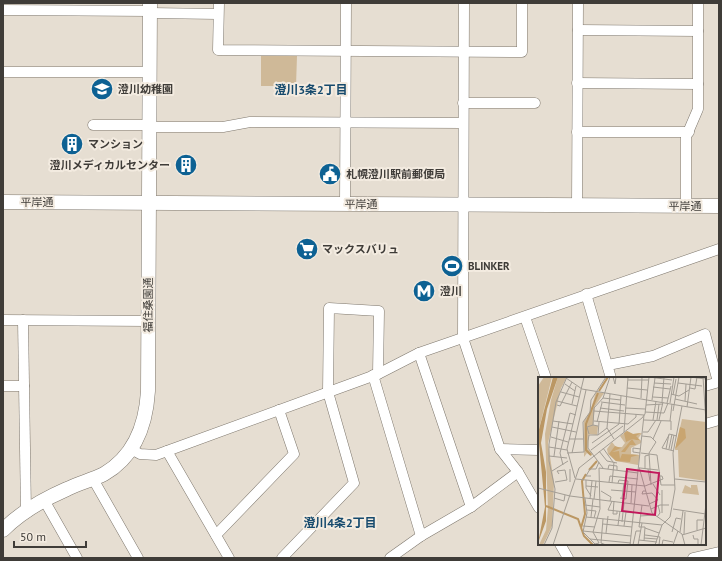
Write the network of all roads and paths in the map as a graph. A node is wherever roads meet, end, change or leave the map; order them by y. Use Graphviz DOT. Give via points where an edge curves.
graph roads {
  1 [pos="219,3"];
  2 [pos="346,3"];
  3 [pos="464,3"];
  4 [pos="522,3"];
  5 [pos="578,3"];
  6 [pos="698,3"];
  7 [pos="150,9"];
  8 [pos="3,10"];
  9 [pos="218,14"];
  10 [pos="578,30"];
  11 [pos="698,31"];
  12 [pos="346,51"];
  13 [pos="464,52"];
  14 [pos="3,72"];
  15 [pos="149,72"];
  16 [pos="577,83"];
  17 [pos="698,84"];
  18 [pos="463,103"];
  19 [pos="535,104"];
  20 [pos="346,123"];
  21 [pos="463,123"];
  22 [pos="93,125"];
  23 [pos="149,126"];
  24 [pos="577,132"];
  25 [pos="689,132"];
  26 [pos="3,202"];
  27 [pos="149,203"];
  28 [pos="345,204"];
  29 [pos="463,205"];
  30 [pos="577,206"];
  31 [pos="686,206"];
  32 [pos="719,206"];
  33 [pos="719,249"];
  34 [pos="586,294"];
  35 [pos="525,317"];
  36 [pos="3,320"];
  37 [pos="23,320"];
  38 [pos="148,322"];
  39 [pos="463,338"];
  40 [pos="419,353"];
  41 [pos="608,365"];
  42 [pos="375,375"];
  43 [pos="546,377"];
  44 [pos="611,377"];
  45 [pos="718,382"];
  46 [pos="3,386"];
  47 [pos="24,386"];
  48 [pos="706,386"];
  49 [pos="328,392"];
  50 [pos="279,410"];
  51 [pos="719,420"];
  52 [pos="706,424"];
  53 [pos="131,449"];
  54 [pos="500,449"];
  55 [pos="538,450"];
  56 [pos="167,452"];
  57 [pos="518,472"];
  58 [pos="93,479"];
  59 [pos="44,500"];
  60 [pos="538,506"];
  61 [pos="471,507"];
  62 [pos="26,512"];
  63 [pos="3,530"];
  64 [pos="216,535"];
  65 [pos="421,536"];
  66 [pos="561,545"];
  67 [pos="719,552"];
  68 [pos="77,558"];
  69 [pos="138,558"];
  70 [pos="229,558"];
  71 [pos="282,558"];
  72 [pos="390,558"];
  73 [pos="568,558"];
  74 [pos="693,558"];
  1 -- 9 [label="street"];
  2 -- 12 [label="street"];
  3 -- 13 [label="street"];
  4 -- 13 [label="street" via="522,52"];
  5 -- 10 [label="street"];
  6 -- 11 [label="street"];
  7 -- 8 [label="street"];
  7 -- 9 [label="street"];
  7 -- 15 [label="street, 福住桑園通"];
  9 -- 12 [label="street" via="218,50"];
  10 -- 11 [label="street"];
  10 -- 16 [label="street"];
  11 -- 17 [label="street"];
  12 -- 13 [label="street"];
  12 -- 20 [label="street"];
  13 -- 18 [label="street"];
  14 -- 15 [label="street"];
  15 -- 23 [label="street, 福住桑園通"];
  16 -- 17 [label="street"];
  16 -- 24 [label="street"];
  17 -- 25 [label="street" via="698,109"];
  18 -- 19 [label="street"];
  18 -- 21 [label="street"];
  20 -- 21 [label="street"];
  20 -- 23 [label="street" via="250,122 223,127"];
  20 -- 28 [label="street"];
  21 -- 29 [label="street"];
  22 -- 23 [label="street"];
  23 -- 27 [label="street, 福住桑園通"];
  24 -- 25 [label="street"];
  24 -- 30 [label="street"];
  25 -- 31 [label="street" via="686,137"];
  26 -- 27 [label="street, 平岸通"];
  27 -- 28 [label="street, 平岸通"];
  27 -- 38 [label="street, 福住桑園通"];
  28 -- 29 [label="street, 平岸通"];
  29 -- 30 [label="street, 平岸通"];
  29 -- 39 [label="street"];
  30 -- 31 [label="street, 平岸通"];
  31 -- 32 [label="street, 平岸通"];
  33 -- 34 [label="street"];
  34 -- 35 [label="street"];
  34 -- 41 [label="street"];
  35 -- 39 [label="street"];
  35 -- 43 [label="street"];
  36 -- 37 [label="street"];
  37 -- 38 [label="street"];
  37 -- 47 [label="street"];
  38 -- 53 [label="street, 福住桑園通" via="147,405 141,432"];
  39 -- 40 [label="street"];
  39 -- 54 [label="street"];
  40 -- 42 [label="street"];
  40 -- 61 [label="street"];
  41 -- 44 [label="street"];
  41 -- 45 [label="street" via="653,356 705,334"];
  42 -- 49 [label="street"];
  42 -- 49 [label="street" via="379,311 329,308"];
  42 -- 65 [label="street"];
  45 -- 48 [label="street"];
  46 -- 47 [label="street"];
  47 -- 62 [label="street"];
  49 -- 50 [label="street"];
  49 -- 71 [label="street" via="354,483"];
  50 -- 56 [label="street"];
  50 -- 64 [label="street" via="294,454"];
  51 -- 52 [label="street"];
  53 -- 56 [label="street" via="148,456"];
  53 -- 58 [label="street, 福住桑園通" via="111,469"];
  54 -- 55 [label="street"];
  54 -- 57 [label="street"];
  56 -- 64 [label="street"];
  57 -- 60 [label="street"];
  57 -- 61 [label="street"];
  58 -- 59 [label="street, 福住桑園通"];
  58 -- 69 [label="street"];
  59 -- 62 [label="street, 福住桑園通"];
  59 -- 68 [label="street"];
  61 -- 65 [label="street"];
  62 -- 63 [label="street, 福住桑園通"];
  64 -- 70 [label="street"];
  65 -- 72 [label="street"];
  66 -- 73 [label="street"];
  67 -- 74 [label="street"];
}
